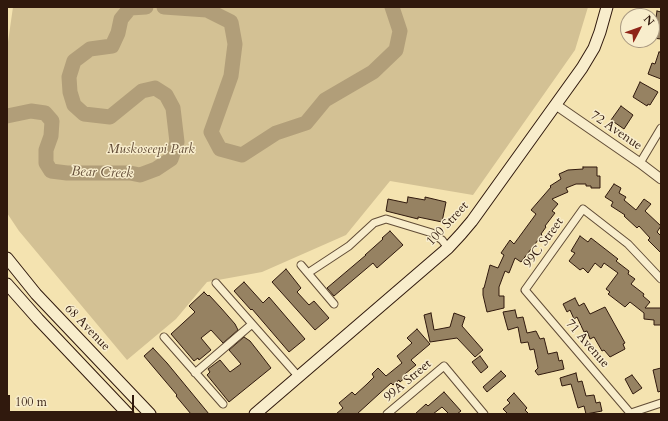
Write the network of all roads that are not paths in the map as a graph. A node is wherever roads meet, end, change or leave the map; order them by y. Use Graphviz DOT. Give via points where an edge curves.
graph roads {
  1 [pos="607,7"];
  2 [pos="556,105"];
  3 [pos="661,128"];
  4 [pos="640,163"];
  5 [pos="661,179"];
  6 [pos="448,248"];
  7 [pos="7,258"];
  8 [pos="301,265"];
  9 [pos="308,272"];
  10 [pos="661,279"];
  11 [pos="216,283"];
  12 [pos="7,284"];
  13 [pos="525,290"];
  14 [pos="334,304"];
  15 [pos="252,324"];
  16 [pos="164,337"];
  17 [pos="195,372"];
  18 [pos="298,376"];
  19 [pos="661,403"];
  20 [pos="223,404"];
  21 [pos="128,414"];
  22 [pos="150,414"];
  23 [pos="255,414"];
  24 [pos="387,414"];
  25 [pos="484,414"];
  26 [pos="631,414"];
  1 -- 2 [label="main road, 100 Street" via="594,48"];
  2 -- 4 [label="street, 72 Avenue"];
  2 -- 6 [label="main road, 100 Street" via="472,221"];
  3 -- 4 [label="street"];
  4 -- 5 [label="street, 72 Avenue"];
  6 -- 9 [label="street" via="432,233 386,219 374,223 349,246"];
  6 -- 18 [label="main road, 100 Street"];
  7 -- 22 [label="main road, 68 Avenue" via="36,294"];
  8 -- 9 [label="street"];
  9 -- 14 [label="street"];
  10 -- 13 [label="street, 99C Street" via="628,244 583,209"];
  11 -- 15 [label="street"];
  12 -- 21 [label="main road"];
  13 -- 26 [label="street, 71 Avenue"];
  15 -- 17 [label="street"];
  15 -- 18 [label="street"];
  16 -- 17 [label="street"];
  17 -- 20 [label="street"];
  18 -- 23 [label="main road, 100 Street"];
  19 -- 26 [label="street"];
  24 -- 25 [label="street, 99A Street" via="444,366"];
}
